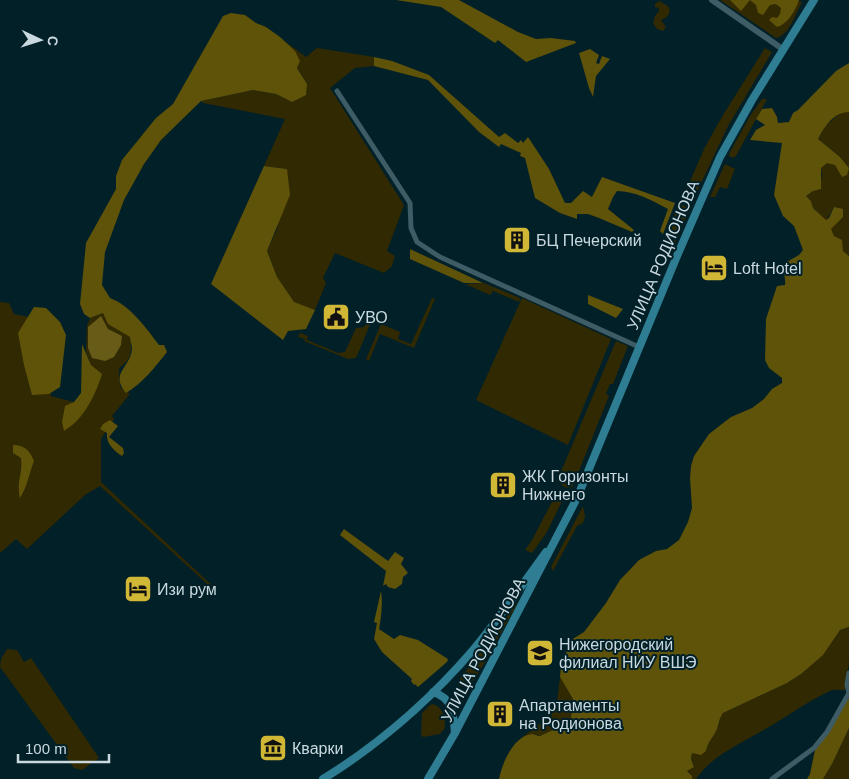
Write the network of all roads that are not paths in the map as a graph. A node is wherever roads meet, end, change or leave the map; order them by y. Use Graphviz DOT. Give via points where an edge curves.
graph roads {
  1 [pos="712,0"];
  2 [pos="811,1"];
  3 [pos="784,50"];
  4 [pos="337,91"];
  5 [pos="639,347"];
  6 [pos="560,532"];
  7 [pos="849,673"];
  8 [pos="433,692"];
  9 [pos="849,693"];
  10 [pos="455,733"];
  11 [pos="323,779"];
  12 [pos="428,779"];
  13 [pos="772,779"];
  1 -- 3 [label="street"];
  2 -- 3 [label="main road, УЛИЦА РОДИОНОВА"];
  3 -- 5 [label="main road, УЛИЦА РОДИОНОВА" via="720,157"];
  4 -- 5 [label="street" via="410,204 411,228 417,242 440,257"];
  5 -- 6 [label="main road, УЛИЦА РОДИОНОВА"];
  6 -- 8 [label="main road, УЛИЦА РОДИОНОВА" via="497,619"];
  6 -- 10 [label="main road, УЛИЦА РОДИОНОВА"];
  7 -- 9 [label="street"];
  8 -- 10 [label="main road" via="450,704"];
  8 -- 11 [label="main road, УЛИЦА РОДИОНОВА" via="374,743"];
  9 -- 13 [label="street" via="814,748"];
  10 -- 12 [label="main road, УЛИЦА РОДИОНОВА"];
}
